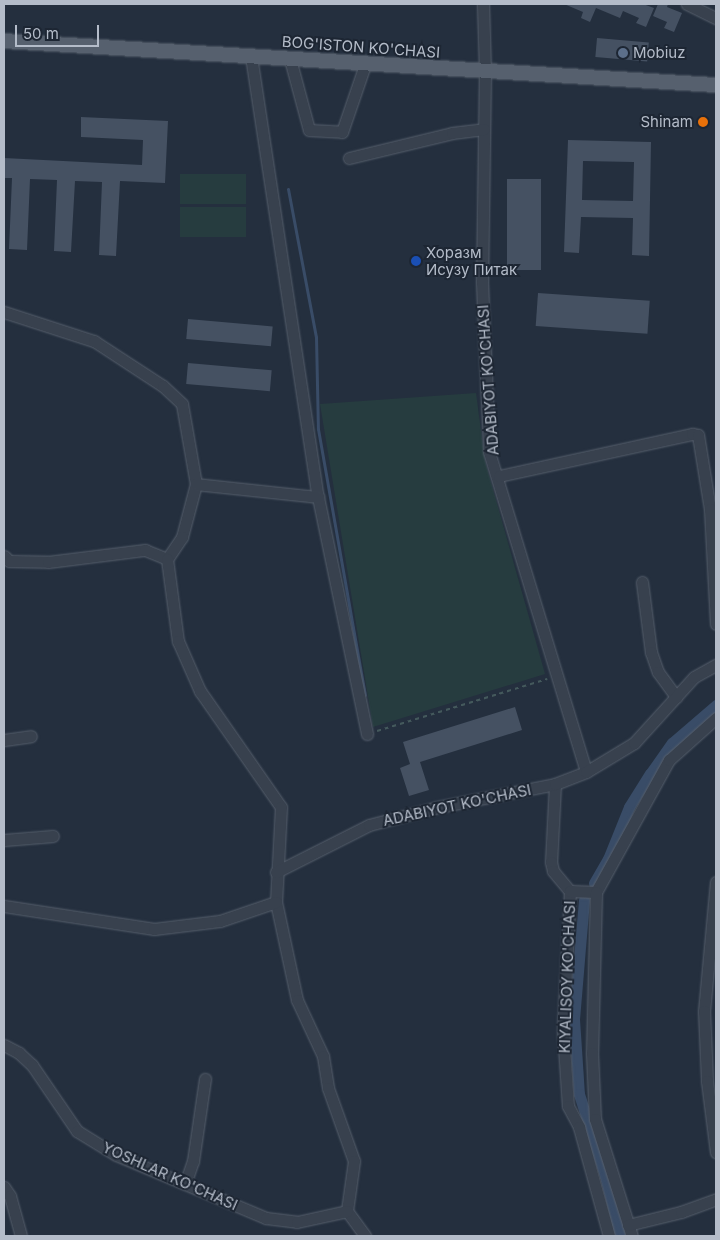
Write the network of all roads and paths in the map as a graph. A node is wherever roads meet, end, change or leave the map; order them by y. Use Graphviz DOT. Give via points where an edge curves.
graph roads {
  1 [pos="687,4"];
  2 [pos="483,5"];
  3 [pos="716,18"];
  4 [pos="4,41"];
  5 [pos="251,56"];
  6 [pos="290,59"];
  7 [pos="365,65"];
  8 [pos="485,71"];
  9 [pos="716,85"];
  10 [pos="484,129"];
  11 [pos="349,158"];
  12 [pos="4,312"];
  13 [pos="499,476"];
  14 [pos="196,484"];
  15 [pos="318,497"];
  16 [pos="4,556"];
  17 [pos="167,558"];
  18 [pos="642,582"];
  19 [pos="716,624"];
  20 [pos="716,665"];
  21 [pos="557,676"];
  22 [pos="676,697"];
  23 [pos="716,718"];
  24 [pos="367,734"];
  25 [pos="30,736"];
  26 [pos="4,740"];
  27 [pos="586,772"];
  28 [pos="555,784"];
  29 [pos="53,836"];
  30 [pos="4,840"];
  31 [pos="276,872"];
  32 [pos="716,885"];
  33 [pos="570,891"];
  34 [pos="596,892"];
  35 [pos="276,902"];
  36 [pos="4,906"];
  37 [pos="4,1045"];
  38 [pos="205,1079"];
  39 [pos="716,1152"];
  40 [pos="185,1184"];
  41 [pos="4,1189"];
  42 [pos="716,1199"];
  43 [pos="347,1211"];
  44 [pos="628,1225"];
  45 [pos="21,1236"];
  46 [pos="365,1236"];
  47 [pos="609,1236"];
  48 [pos="632,1236"];
  1 -- 3 [label="street"];
  2 -- 8 [label="street, ADABIYOT KO'CHASI"];
  4 -- 5 [label="main road, BOG'ISTON KO'CHASI"];
  5 -- 6 [label="main road, BOG'ISTON KO'CHASI"];
  5 -- 15 [label="street"];
  6 -- 7 [label="main road, BOG'ISTON KO'CHASI"];
  6 -- 7 [label="street" via="309,130 342,132"];
  7 -- 8 [label="main road, BOG'ISTON KO'CHASI"];
  8 -- 9 [label="main road, BOG'ISTON KO'CHASI"];
  8 -- 10 [label="street, ADABIYOT KO'CHASI"];
  10 -- 11 [label="street" via="452,133"];
  10 -- 13 [label="street, ADABIYOT KO'CHASI" via="482,291 490,452"];
  12 -- 14 [label="street" via="94,341 163,386 182,404"];
  13 -- 19 [label="street" via="698,435 710,509"];
  13 -- 21 [label="street, ADABIYOT KO'CHASI"];
  14 -- 15 [label="street"];
  14 -- 17 [label="street" via="182,537"];
  15 -- 24 [label="street"];
  16 -- 17 [label="street" via="9,561 48,562 145,550"];
  17 -- 31 [label="street" via="178,641 200,691 281,807"];
  18 -- 22 [label="street" via="650,652 658,672"];
  20 -- 22 [label="street, ADABIYOT KO'CHASI" via="694,677"];
  21 -- 24 [label="path"];
  21 -- 27 [label="street, ADABIYOT KO'CHASI"];
  22 -- 27 [label="street, ADABIYOT KO'CHASI" via="634,743"];
  23 -- 34 [label="street, KIYALISOY KO'CHASI" via="669,760"];
  25 -- 26 [label="street"];
  27 -- 28 [label="street, ADABIYOT KO'CHASI"];
  28 -- 31 [label="street, ADABIYOT KO'CHASI" via="438,807 369,825"];
  28 -- 33 [label="street, KIYALISOY KO'CHASI" via="551,862 553,871"];
  29 -- 30 [label="street"];
  31 -- 35 [label="street"];
  32 -- 39 [label="street" via="704,1011"];
  33 -- 34 [label="street, KIYALISOY KO'CHASI"];
  33 -- 47 [label="street, KIYALISOY KO'CHASI" via="562,1031 568,1106 578,1127"];
  34 -- 44 [label="street, KIYALISOY KO'CHASI" via="592,1053 595,1118"];
  35 -- 36 [label="street" via="220,921 154,929"];
  35 -- 43 [label="street" via="297,1000 323,1056 328,1088 354,1161"];
  37 -- 40 [label="street, YOSHLAR KO'CHASI" via="20,1053 32,1065 76,1131 116,1155"];
  38 -- 40 [label="street" via="193,1161"];
  40 -- 43 [label="street, YOSHLAR KO'CHASI" via="266,1218 297,1222"];
  41 -- 45 [label="street"];
  42 -- 44 [label="street" via="681,1212"];
  43 -- 46 [label="street"];
  44 -- 48 [label="street, KIYALISOY KO'CHASI"];
}
